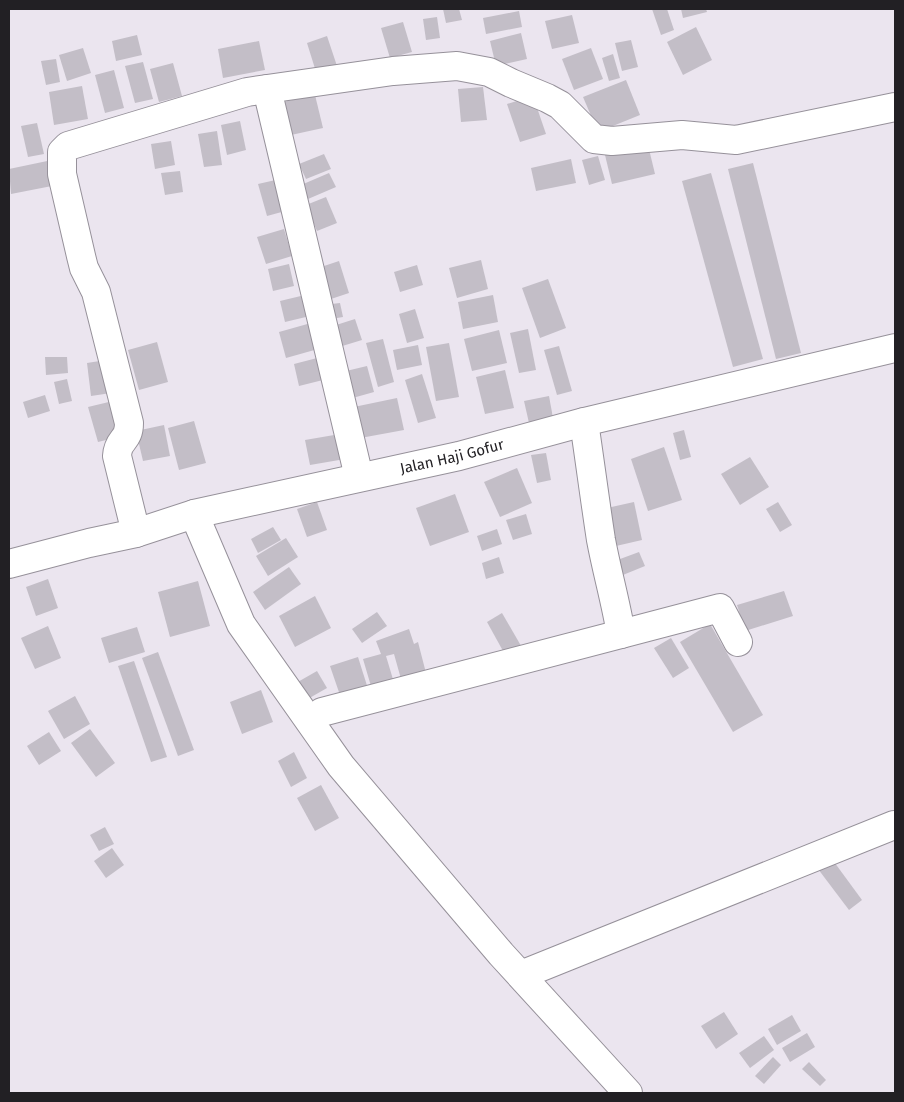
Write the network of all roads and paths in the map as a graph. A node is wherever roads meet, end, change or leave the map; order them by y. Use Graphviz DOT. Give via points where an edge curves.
graph roads {
  1 [pos="267,89"];
  2 [pos="895,107"];
  3 [pos="895,348"];
  4 [pos="584,422"];
  5 [pos="359,477"];
  6 [pos="194,514"];
  7 [pos="136,533"];
  8 [pos="9,564"];
  9 [pos="621,634"];
  10 [pos="738,642"];
  11 [pos="322,712"];
  12 [pos="894,825"];
  13 [pos="521,975"];
  14 [pos="628,1093"];
  1 -- 2 [label="street" via="394,71 457,66 489,72 547,98 560,105 594,139 612,141 682,135 736,140"];
  1 -- 5 [label="street"];
  1 -- 7 [label="street" via="247,92 68,146 62,152 62,174 80,256 96,292 128,423 129,433 118,448 117,456"];
  3 -- 4 [label="street, Jalan Haji Gofur"];
  4 -- 5 [label="street, Jalan Haji Gofur" via="459,456"];
  4 -- 9 [label="street" via="602,541"];
  5 -- 6 [label="street, Jalan Haji Gofur"];
  6 -- 7 [label="street, Jalan Haji Gofur"];
  6 -- 13 [label="street" via="241,624 336,758"];
  7 -- 8 [label="street, Jalan Haji Gofur"];
  9 -- 10 [label="street" via="720,608"];
  9 -- 11 [label="street"];
  12 -- 13 [label="street"];
  13 -- 14 [label="street"];
}
